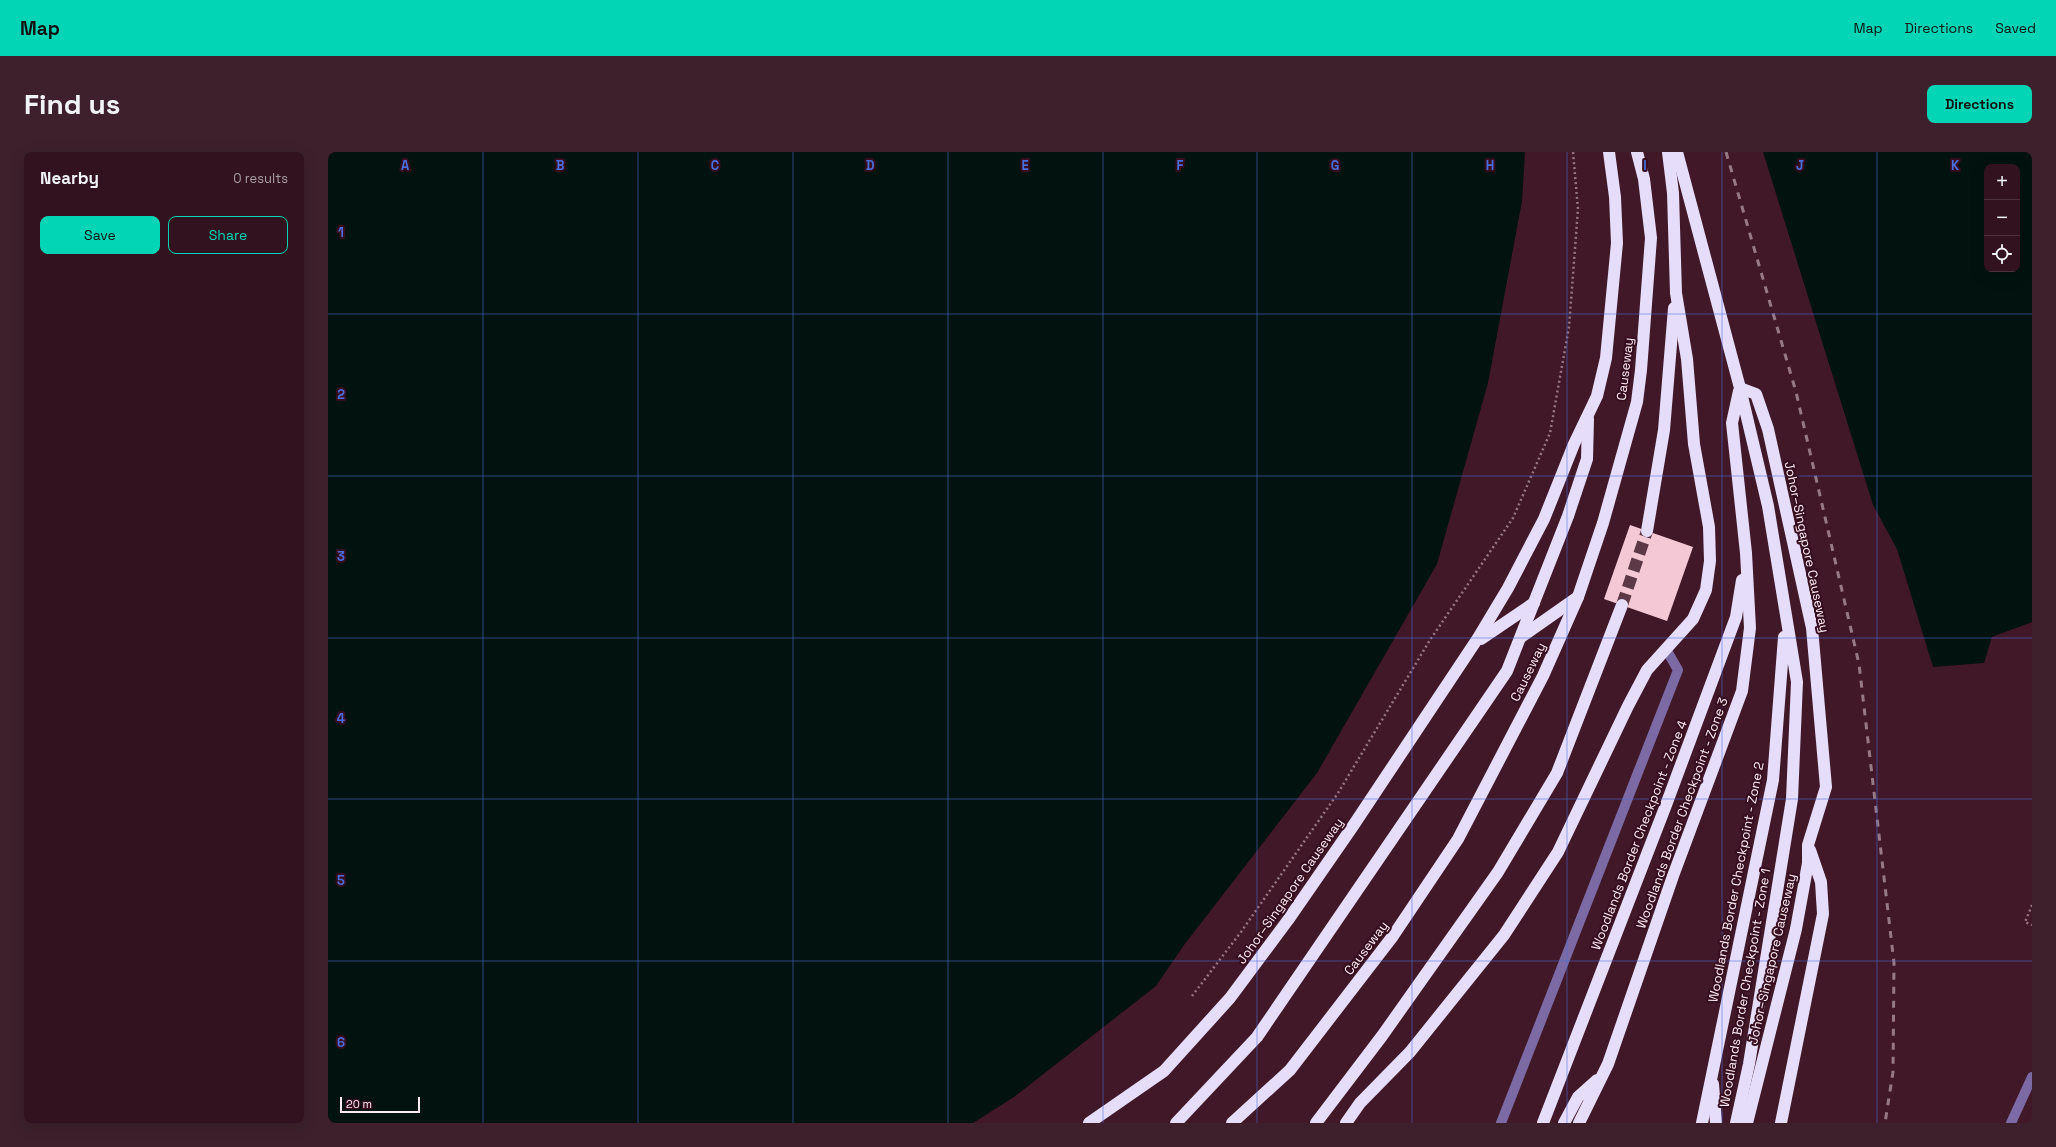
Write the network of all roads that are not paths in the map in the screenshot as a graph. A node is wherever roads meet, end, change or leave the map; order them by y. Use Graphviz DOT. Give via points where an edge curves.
graph roads {
  1 [pos="1609,152"];
  2 [pos="1637,152"];
  3 [pos="1668,152"];
  4 [pos="1677,152"];
  5 [pos="1676,293"];
  6 [pos="1740,388"];
  7 [pos="1588,416"];
  8 [pos="1647,531"];
  9 [pos="1746,553"];
  10 [pos="1578,597"];
  11 [pos="1534,603"];
  12 [pos="1622,605"];
  13 [pos="1785,620"];
  14 [pos="1521,636"];
  15 [pos="1476,641"];
  16 [pos="1666,649"];
  17 [pos="1808,845"];
  18 [pos="1712,1072"];
  19 [pos="1602,1075"];
  20 [pos="2032,1077"];
  21 [pos="1088,1123"];
  22 [pos="1176,1123"];
  23 [pos="1232,1123"];
  24 [pos="1316,1123"];
  25 [pos="1346,1123"];
  26 [pos="1500,1123"];
  27 [pos="1543,1123"];
  28 [pos="1564,1123"];
  29 [pos="1578,1123"];
  30 [pos="1702,1123"];
  31 [pos="1716,1123"];
  32 [pos="1736,1123"];
  33 [pos="1747,1123"];
  34 [pos="1781,1123"];
  35 [pos="2011,1123"];
  1 -- 7 [label="highway, Johor–Singapore Causeway" via="1615,197 1616,243 1606,358 1597,396"];
  2 -- 10 [label="highway, Causeway" via="1644,179 1651,238 1642,370 1637,402"];
  3 -- 5 [label="highway" via="1673,193"];
  4 -- 6 [label="highway"];
  5 -- 8 [label="highway" via="1664,430"];
  5 -- 16 [label="highway" via="1687,359 1694,444 1709,527 1710,561 1706,590 1693,619"];
  6 -- 9 [label="highway" via="1732,423"];
  6 -- 13 [label="highway" via="1768,506"];
  6 -- 17 [label="highway, Johor–Singapore Causeway" via="1756,394 1768,429 1812,628 1826,787"];
  7 -- 11 [label="highway, Causeway" via="1587,459"];
  7 -- 15 [label="highway, Johor–Singapore Causeway" via="1544,519 1508,588"];
  9 -- 19 [label="highway, Woodlands Border Checkpoint - Zone 3" via="1750,628 1742,690"];
  9 -- 27 [label="highway, Woodlands Border Checkpoint - Zone 4" via="1736,617 1664,812"];
  10 -- 14 [label="highway"];
  10 -- 23 [label="highway, Causeway" via="1543,676 1458,839 1393,936 1290,1070"];
  11 -- 14 [label="highway, Causeway"];
  11 -- 15 [label="highway, Johor–Singapore Causeway"];
  12 -- 24 [label="highway" via="1557,773 1498,872"];
  13 -- 18 [label="highway, Woodlands Border Checkpoint - Zone 2" via="1773,780"];
  13 -- 32 [label="highway, Woodlands Border Checkpoint - Zone 1" via="1797,682 1792,799 1749,1064"];
  14 -- 22 [label="highway, Causeway" via="1507,672 1257,1037"];
  15 -- 21 [label="highway, Johor–Singapore Causeway" via="1353,826 1230,998 1164,1071"];
  16 -- 25 [label="highway" via="1647,670 1558,852 1504,935 1410,1052 1360,1103"];
  16 -- 26 [label="lane" via="1678,670"];
  17 -- 33 [label="highway, Johor–Singapore Causeway" via="1808,863 1796,929"];
  17 -- 34 [label="highway" via="1821,882 1823,914"];
  18 -- 30 [label="highway, Woodlands Border Checkpoint - Zone 2"];
  18 -- 31 [label="highway"];
  19 -- 28 [label="highway, Woodlands Border Checkpoint - Zone 3" via="1578,1097"];
  19 -- 29 [label="highway, Woodlands Border Checkpoint - Zone 3"];
  20 -- 35 [label="lane"];
}
